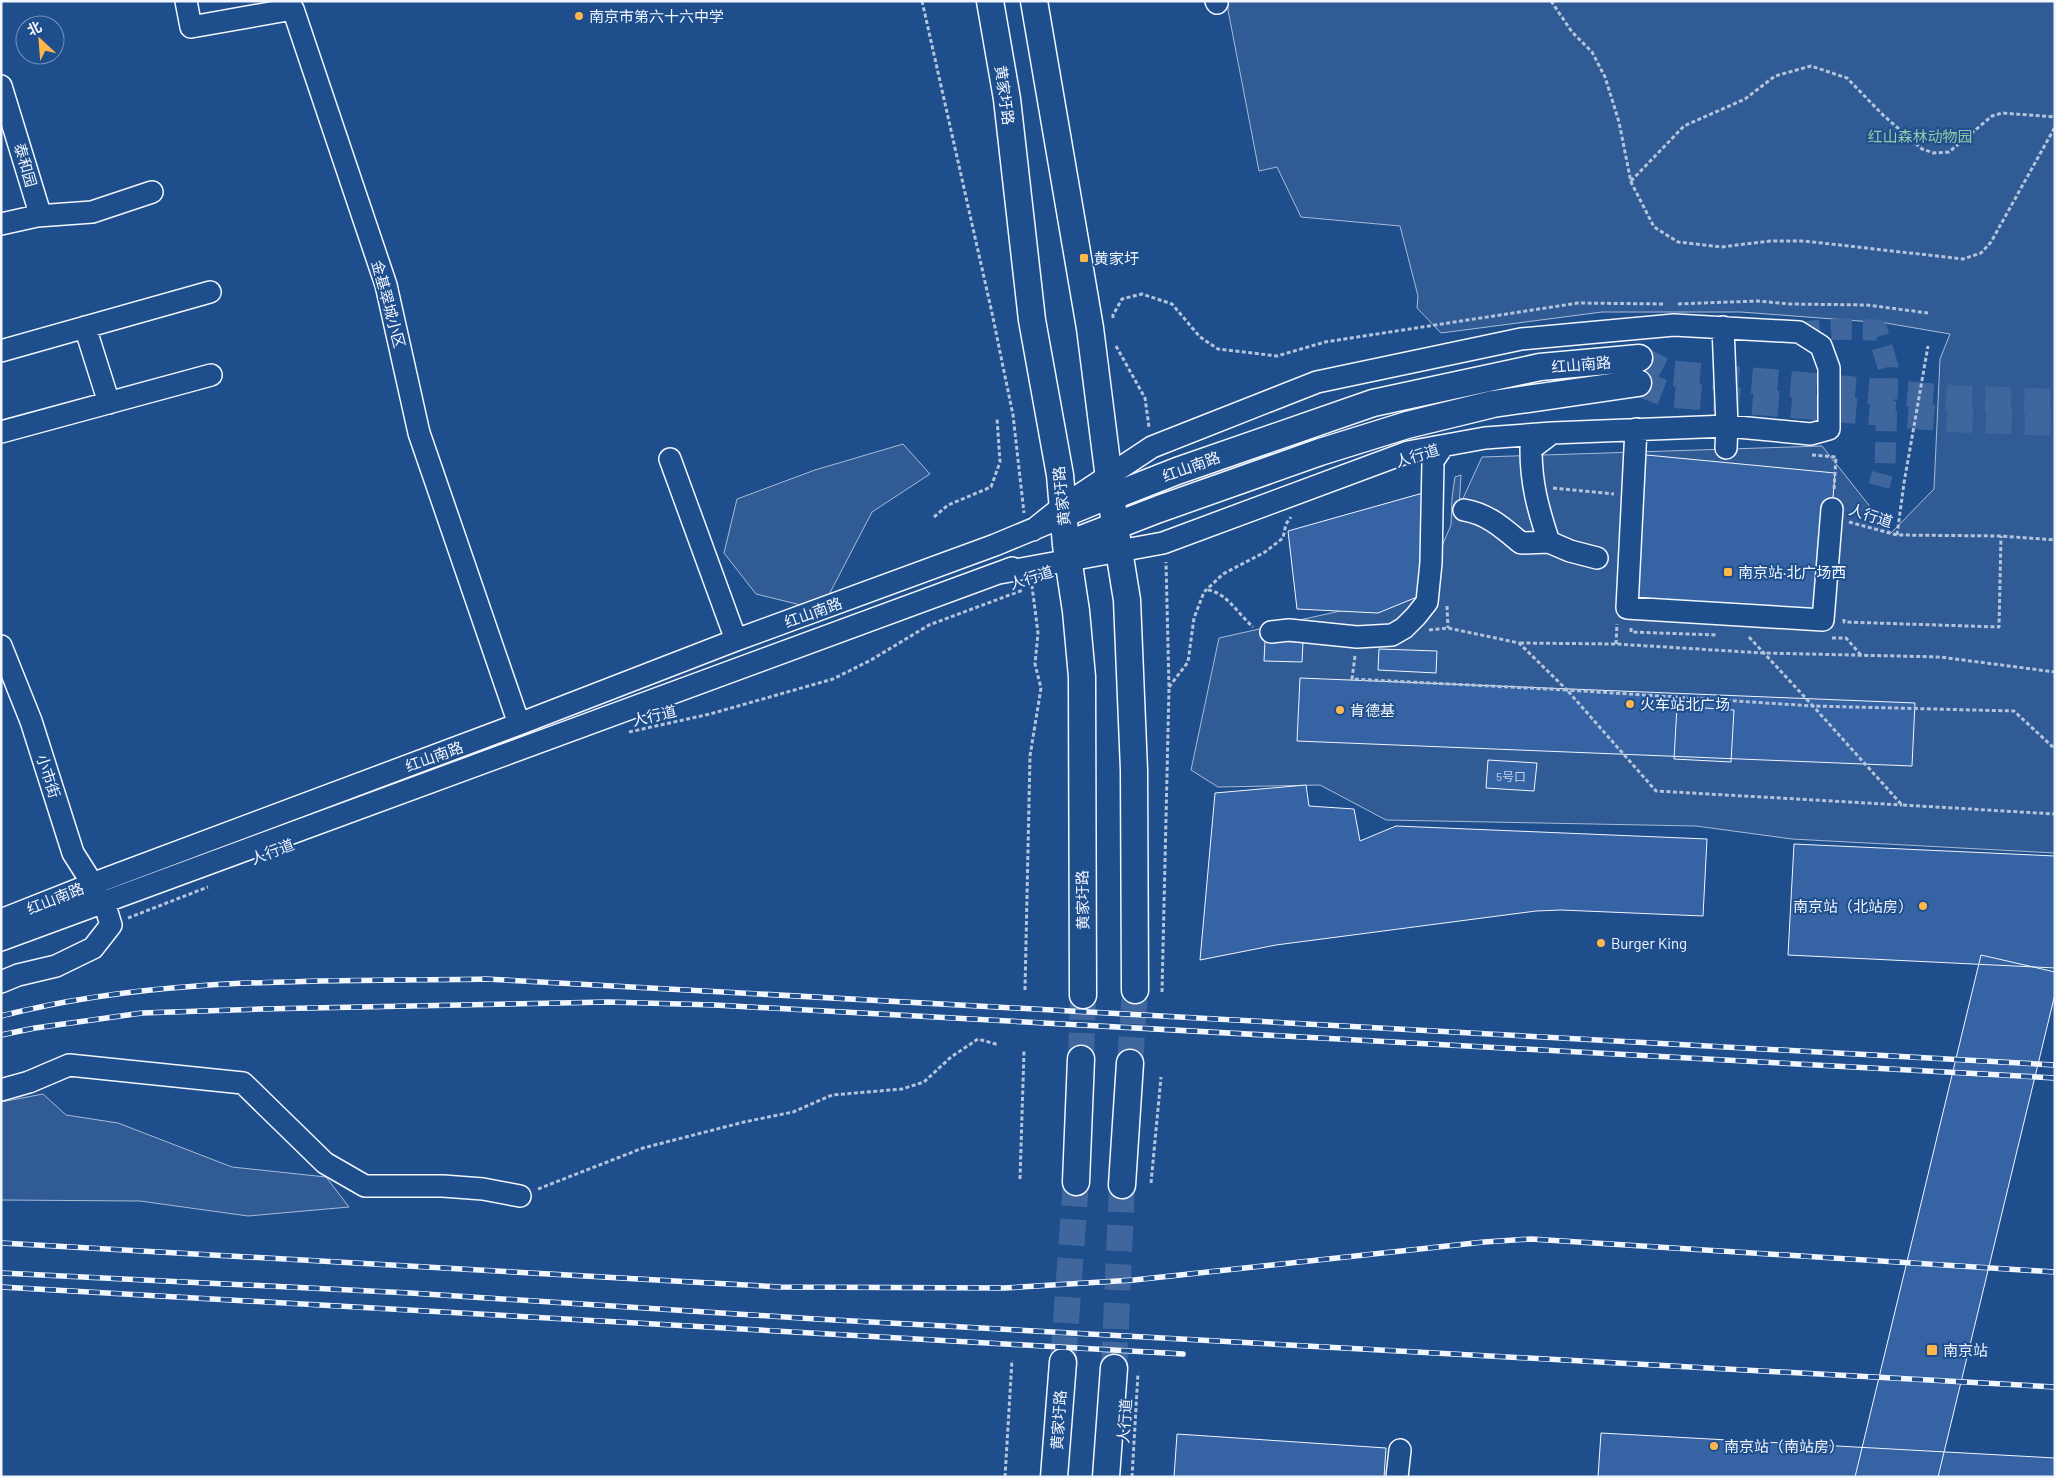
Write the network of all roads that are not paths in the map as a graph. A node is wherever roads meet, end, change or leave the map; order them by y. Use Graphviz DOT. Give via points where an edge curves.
graph roads {
  1 [pos="186,1"];
  2 [pos="990,1"];
  3 [pos="1034,1"];
  4 [pos="1,86"];
  5 [pos="152,192"];
  6 [pos="37,216"];
  7 [pos="1,224"];
  8 [pos="210,292"];
  9 [pos="86,327"];
  10 [pos="1722,327"];
  11 [pos="1,351"];
  12 [pos="211,376"];
  13 [pos="109,403"];
  14 [pos="1727,426"];
  15 [pos="1636,429"];
  16 [pos="1,432"];
  17 [pos="1552,433"];
  18 [pos="1443,446"];
  19 [pos="1726,448"];
  20 [pos="670,459"];
  21 [pos="1110,486"];
  22 [pos="1832,509"];
  23 [pos="1464,510"];
  24 [pos="1063,512"];
  25 [pos="1117,538"];
  26 [pos="1549,542"];
  27 [pos="1068,553"];
  28 [pos="1597,558"];
  29 [pos="1000,573"];
  30 [pos="1271,632"];
  31 [pos="736,640"];
  32 [pos="1,646"];
  33 [pos="519,724"];
  34 [pos="92,884"];
  35 [pos="104,902"];
  36 [pos="1,920"];
  37 [pos="1,940"];
  38 [pos="1,982"];
  39 [pos="1136,990"];
  40 [pos="1083,995"];
  41 [pos="1081,1059"];
  42 [pos="1130,1063"];
  43 [pos="1,1090"];
  44 [pos="1076,1182"];
  45 [pos="1122,1185"];
  46 [pos="520,1196"];
  47 [pos="1062,1362"];
  48 [pos="1126,1368"];
  49 [pos="1400,1450"];
  50 [pos="1054,1477"];
  51 [pos="1106,1477"];
  52 [pos="1397,1477"];
  1 -- 33 [label="street, 金基翠城小区" via="191,27 293,9 386,285 419,432"];
  2 -- 24 [label="main road, 黄家圩路" via="1007,99 1032,320 1058,459"];
  3 -- 21 [label="main road" via="1090,328"];
  4 -- 6 [label="street, 泰和园" via="38,207"];
  5 -- 6 [label="street" via="92,212"];
  6 -- 7 [label="street"];
  8 -- 9 [label="street"];
  9 -- 11 [label="street"];
  9 -- 13 [label="street"];
  10 -- 14 [label="street"];
  10 -- 14 [label="street" via="1799,332 1821,346 1829,368 1829,429 1811,434"];
  10 -- 21 [label="street" via="1674,325 1521,339 1317,382 1152,447"];
  12 -- 13 [label="street"];
  13 -- 16 [label="street"];
  14 -- 15 [label="street"];
  14 -- 19 [label="street"];
  15 -- 17 [label="street"];
  15 -- 22 [label="street" via="1627,608 1823,620"];
  17 -- 18 [label="street" via="1485,438"];
  17 -- 26 [label="street" via="1531,449 1531,475 1537,507"];
  18 -- 25 [label="street" via="1408,452 1163,543"];
  18 -- 30 [label="street" via="1433,461 1427,602 1404,628 1392,635 1357,637 1290,630"];
  20 -- 31 [label="street"];
  21 -- 24 [label="street, 红山南路"];
  21 -- 25 [label="main road"];
  21 -- 25 [label="main road, 红山南路" via="1177,471 1373,402 1540,368 1639,371 1407,425 1320,452"];
  23 -- 26 [label="street" via="1496,522 1521,543"];
  24 -- 27 [label="main road, 黄家圩路"];
  24 -- 31 [label="street, 红山南路" via="1029,531"];
  25 -- 27 [label="main road, 红山南路"];
  25 -- 39 [label="main road" via="1127,600 1134,770"];
  26 -- 28 [label="street"];
  27 -- 29 [label="street, 红山南路"];
  27 -- 29 [label="street" via="1031,577"];
  27 -- 40 [label="main road, 黄家圩路" via="1082,677"];
  29 -- 35 [label="street, 红山南路"];
  31 -- 33 [label="street, 红山南路"];
  32 -- 34 [label="street, 小市街" via="31,721 73,853"];
  33 -- 34 [label="street, 红山南路"];
  34 -- 35 [label="street, 小市街"];
  34 -- 36 [label="street, 红山南路"];
  35 -- 37 [label="street, 红山南路"];
  35 -- 38 [label="street, 小市街" via="110,925 93,948 56,966"];
  41 -- 44 [label="main road"];
  42 -- 45 [label="main road"];
  43 -- 46 [label="street" via="69,1065 243,1082 325,1163 365,1186 443,1186"];
  47 -- 50 [label="main road, 黄家圩路"];
  48 -- 51 [label="main road"];
  49 -- 52 [label="street"];
}
